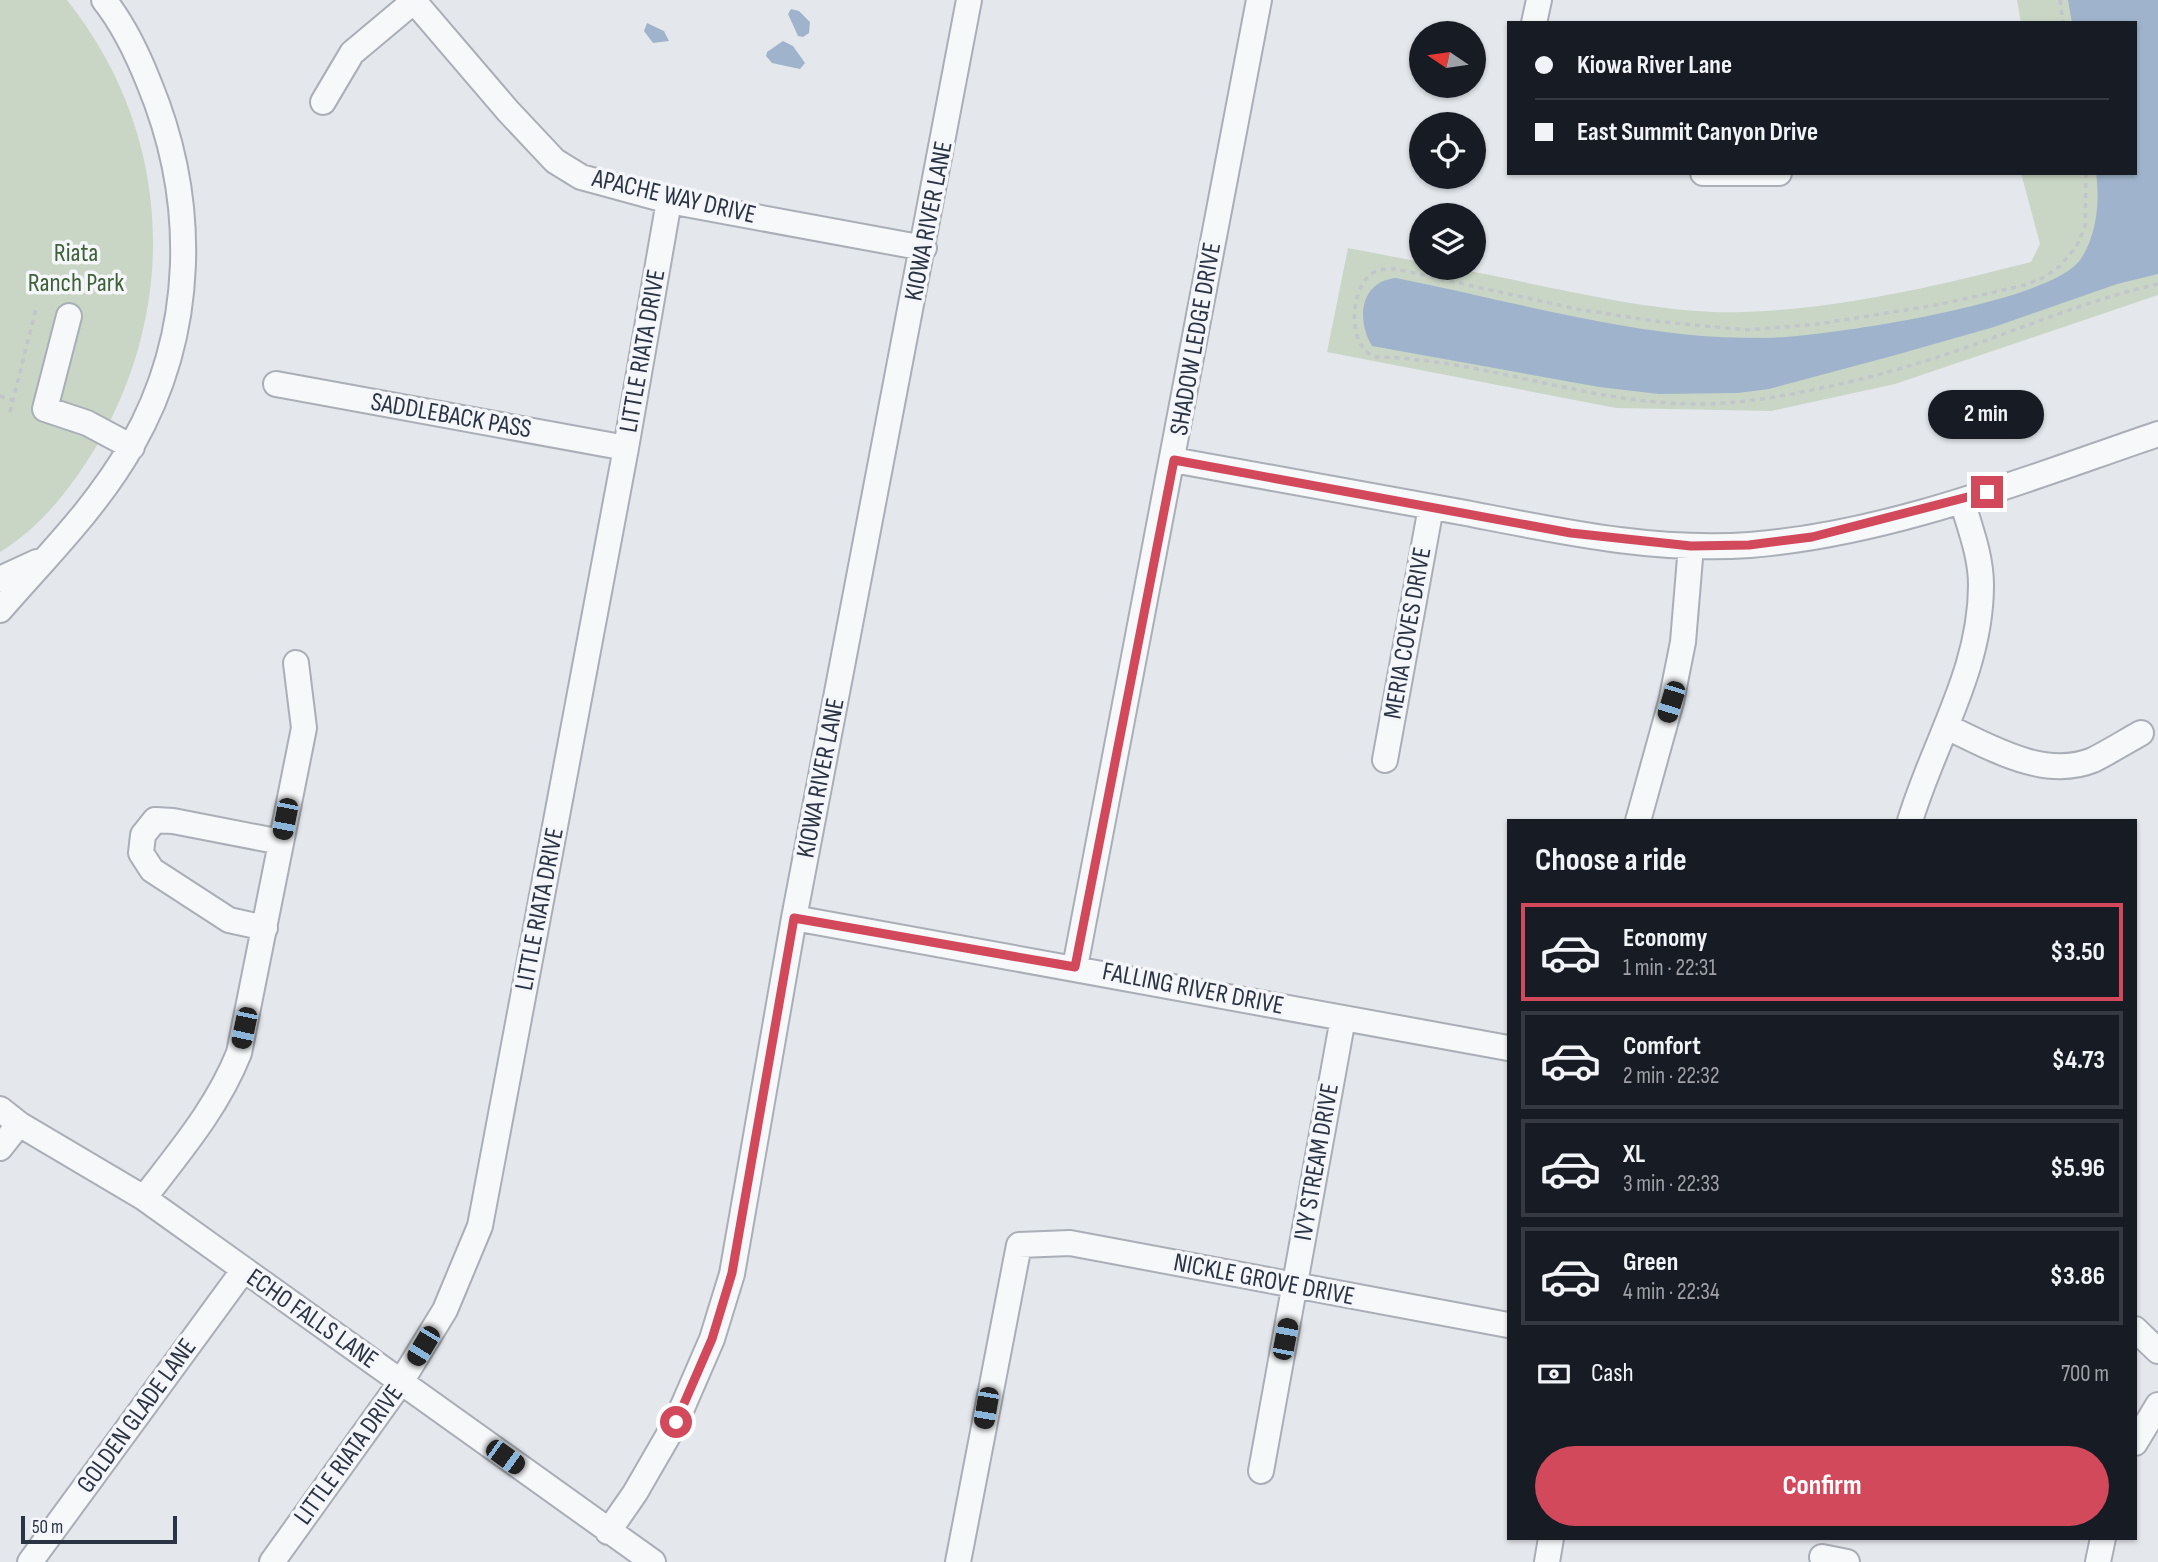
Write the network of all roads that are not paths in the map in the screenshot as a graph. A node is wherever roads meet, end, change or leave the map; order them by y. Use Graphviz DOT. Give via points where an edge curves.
graph roads {
  1 [pos="414,0"];
  2 [pos="970,0"];
  3 [pos="1259,0"];
  4 [pos="1539,0"];
  5 [pos="107,1"];
  6 [pos="1535,21"];
  7 [pos="323,102"];
  8 [pos="1740,175"];
  9 [pos="1766,175"];
  10 [pos="669,201"];
  11 [pos="924,247"];
  12 [pos="69,316"];
  13 [pos="276,384"];
  14 [pos="2158,434"];
  15 [pos="132,447"];
  16 [pos="626,448"];
  17 [pos="1174,460"];
  18 [pos="1962,500"];
  19 [pos="1431,507"];
  20 [pos="1691,546"];
  21 [pos="44,559"];
  22 [pos="0,579"];
  23 [pos="0,610"];
  24 [pos="296,663"];
  25 [pos="1947,727"];
  26 [pos="2141,733"];
  27 [pos="1385,760"];
  28 [pos="1640,819"];
  29 [pos="1911,819"];
  30 [pos="281,842"];
  31 [pos="794,918"];
  32 [pos="265,928"];
  33 [pos="1075,967"];
  34 [pos="1343,1018"];
  35 [pos="1507,1048"];
  36 [pos="9,1117"];
  37 [pos="0,1148"];
  38 [pos="144,1198"];
  39 [pos="243,1270"];
  40 [pos="1294,1286"];
  41 [pos="1507,1325"];
  42 [pos="2137,1331"];
  43 [pos="2158,1351"];
  44 [pos="401,1382"];
  45 [pos="2158,1405"];
  46 [pos="2137,1440"];
  47 [pos="1261,1471"];
  48 [pos="608,1532"];
  49 [pos="1551,1540"];
  50 [pos="2103,1540"];
  51 [pos="1823,1553"];
  52 [pos="30,1562"];
  53 [pos="272,1562"];
  54 [pos="653,1562"];
  55 [pos="958,1562"];
  56 [pos="1547,1562"];
  57 [pos="1847,1562"];
  58 [pos="2098,1562"];
  1 -- 7 [label="street" via="352,53"];
  1 -- 10 [label="street, APACHE WAY DRIVE" via="555,161 581,177"];
  2 -- 11 [label="street, KIOWA RIVER LANE"];
  3 -- 17 [label="street, SHADOW LEDGE DRIVE"];
  4 -- 6 [label="street"];
  5 -- 15 [label="street" via="139,59 162,115 185,223 176,326 149,413"];
  8 -- 9 [label="street"];
  10 -- 11 [label="street, APACHE WAY DRIVE"];
  10 -- 16 [label="street, LITTLE RIATA DRIVE"];
  11 -- 31 [label="street, KIOWA RIVER LANE"];
  12 -- 15 [label="street" via="45,408"];
  13 -- 16 [label="street, SADDLEBACK PASS"];
  14 -- 18 [label="street"];
  15 -- 21 [label="street" via="88,512"];
  16 -- 44 [label="street, LITTLE RIATA DRIVE" via="480,1226 445,1310"];
  17 -- 19 [label="street"];
  17 -- 33 [label="street, SHADOW LEDGE DRIVE"];
  18 -- 20 [label="street" via="1812,537"];
  18 -- 25 [label="street" via="1981,583 1969,670"];
  19 -- 20 [label="street" via="1594,536"];
  19 -- 27 [label="street, MERIA COVES DRIVE"];
  20 -- 28 [label="street" via="1683,642"];
  21 -- 22 [label="street"];
  21 -- 23 [label="street"];
  24 -- 30 [label="street" via="304,728"];
  25 -- 26 [label="street" via="2014,758 2053,766 2090,761"];
  25 -- 29 [label="street"];
  30 -- 32 [label="street"];
  30 -- 32 [label="street" via="155,820 143,835 141,853 152,870 229,920"];
  31 -- 33 [label="street, FALLING RIVER DRIVE"];
  31 -- 48 [label="street, KIOWA RIVER LANE" via="732,1273 712,1339 676,1422"];
  32 -- 38 [label="street" via="239,1053 226,1087"];
  33 -- 34 [label="street, FALLING RIVER DRIVE"];
  34 -- 35 [label="street, FALLING RIVER DRIVE"];
  34 -- 40 [label="street, IVY STREAM DRIVE"];
  36 -- 37 [label="street"];
  36 -- 38 [label="street, ECHO FALLS LANE"];
  38 -- 39 [label="street, ECHO FALLS LANE"];
  39 -- 44 [label="street, ECHO FALLS LANE"];
  39 -- 52 [label="street, GOLDEN GLADE LANE"];
  40 -- 41 [label="street, NICKLE GROVE DRIVE"];
  40 -- 47 [label="street, IVY STREAM DRIVE"];
  40 -- 55 [label="street, NICKLE GROVE DRIVE" via="1070,1243 1019,1245"];
  42 -- 43 [label="street"];
  44 -- 48 [label="street, ECHO FALLS LANE"];
  44 -- 53 [label="street, LITTLE RIATA DRIVE"];
  45 -- 46 [label="street"];
  48 -- 54 [label="street, ECHO FALLS LANE"];
  49 -- 56 [label="street"];
  50 -- 58 [label="street"];
  51 -- 57 [label="street"];
}
